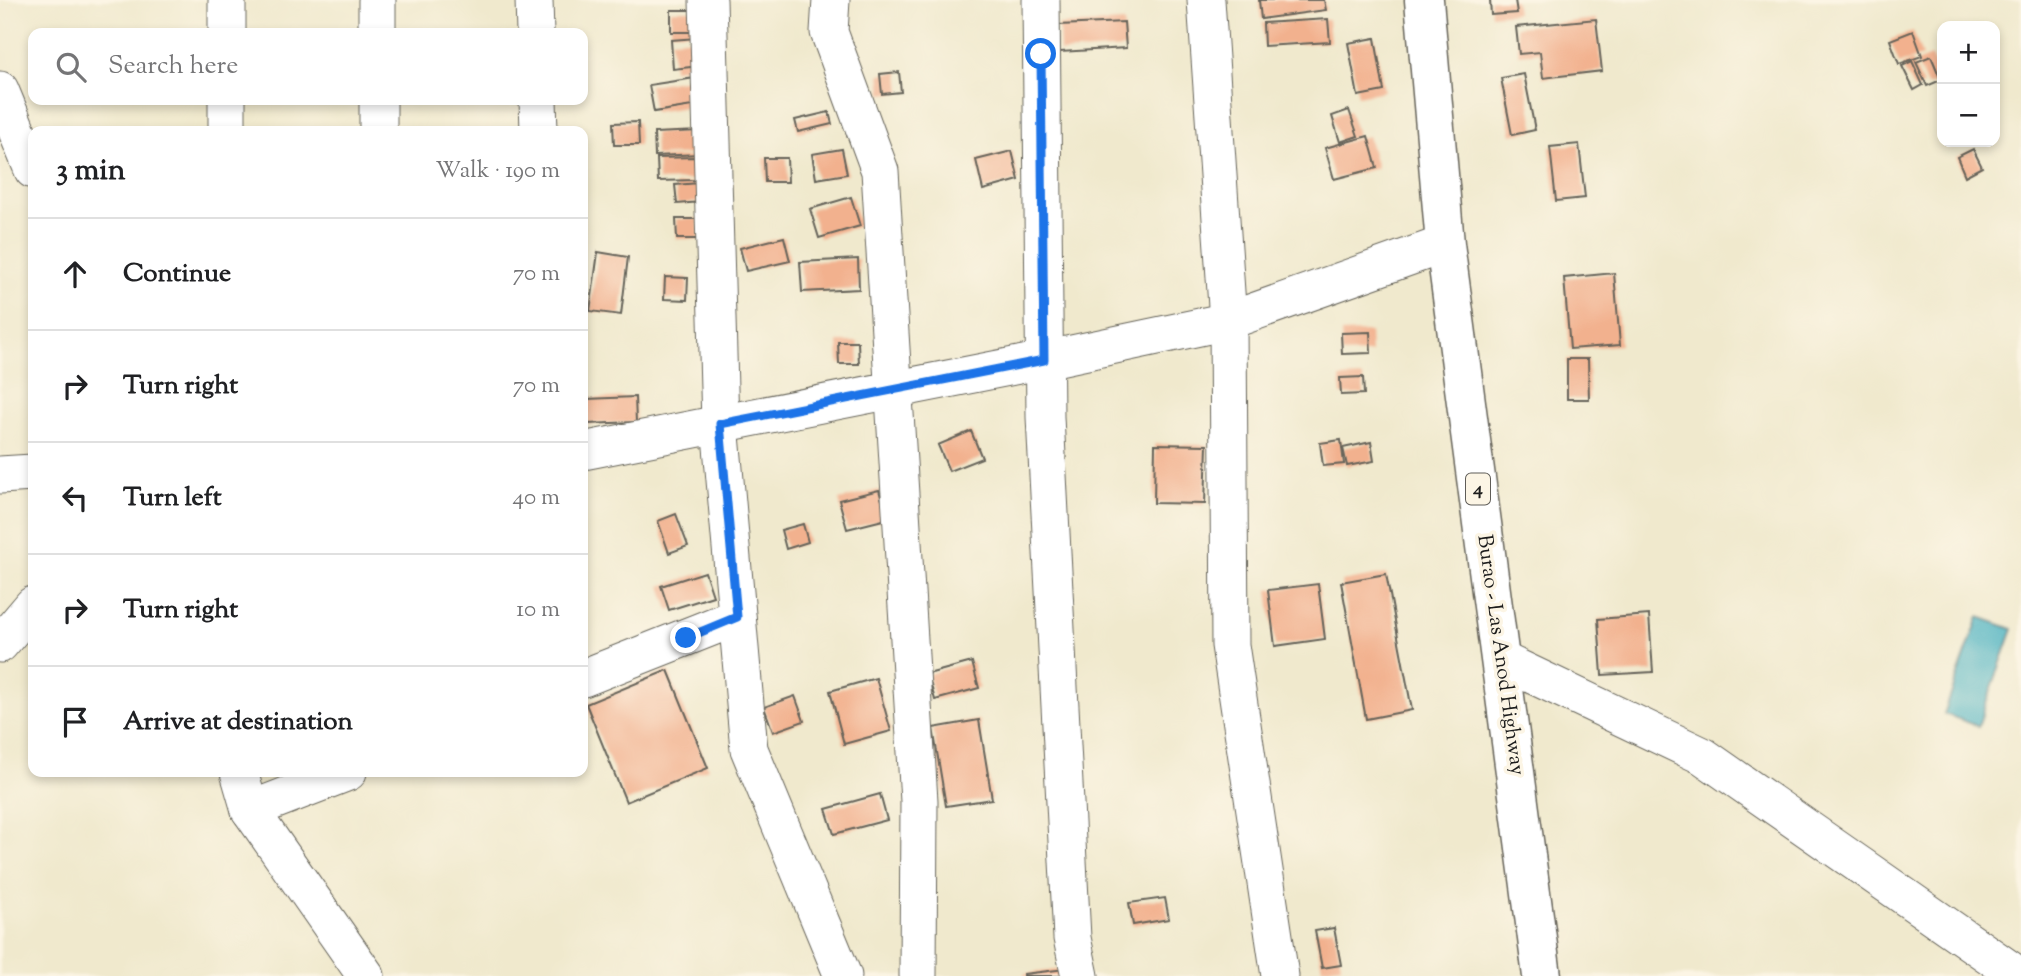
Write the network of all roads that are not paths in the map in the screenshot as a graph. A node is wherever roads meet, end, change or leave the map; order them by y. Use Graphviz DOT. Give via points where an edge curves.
graph roads {
  1 [pos="377,0"];
  2 [pos="534,0"];
  3 [pos="708,0"];
  4 [pos="831,0"];
  5 [pos="1041,0"];
  6 [pos="1206,0"];
  7 [pos="1424,0"];
  8 [pos="377,28"];
  9 [pos="535,28"];
  10 [pos="0,90"];
  11 [pos="227,105"];
  12 [pos="378,105"];
  13 [pos="538,105"];
  14 [pos="227,126"];
  15 [pos="378,126"];
  16 [pos="539,126"];
  17 [pos="28,158"];
  18 [pos="1445,244"];
  19 [pos="1228,321"];
  20 [pos="1044,360"];
  21 [pos="895,390"];
  22 [pos="720,424"];
  23 [pos="588,450"];
  24 [pos="28,473"];
  25 [pos="0,475"];
  26 [pos="28,610"];
  27 [pos="737,617"];
  28 [pos="0,644"];
  29 [pos="1500,660"];
  30 [pos="588,676"];
  31 [pos="240,777"];
  32 [pos="335,777"];
  33 [pos="250,810"];
  34 [pos="366,976"];
  35 [pos="843,976"];
  36 [pos="918,976"];
  37 [pos="1080,976"];
  38 [pos="1280,976"];
  39 [pos="1542,976"];
  40 [pos="2019,976"];
  1 -- 8 [label="street"];
  2 -- 9 [label="street"];
  3 -- 22 [label="street"];
  4 -- 21 [label="street" via="829,32 880,171"];
  5 -- 20 [label="street"];
  6 -- 19 [label="street"];
  7 -- 18 [label="highway, Burao - Las Anod Highway / 4"];
  10 -- 17 [label="street"];
  11 -- 14 [label="street"];
  12 -- 15 [label="street"];
  13 -- 16 [label="street"];
  18 -- 19 [label="street"];
  18 -- 29 [label="highway, Burao - Las Anod Highway / 4"];
  19 -- 20 [label="street"];
  19 -- 38 [label="street" via="1230,645"];
  20 -- 21 [label="street"];
  20 -- 37 [label="street" via="1072,938"];
  21 -- 22 [label="street"];
  21 -- 36 [label="street" via="919,800"];
  22 -- 23 [label="street"];
  22 -- 27 [label="street"];
  24 -- 25 [label="street"];
  26 -- 28 [label="street"];
  27 -- 30 [label="street"];
  27 -- 35 [label="street" via="750,749"];
  29 -- 39 [label="highway, Burao - Las Anod Highway / 4"];
  29 -- 40 [label="street" via="1703,756"];
  31 -- 33 [label="street"];
  32 -- 33 [label="street"];
  33 -- 34 [label="street"];
}
